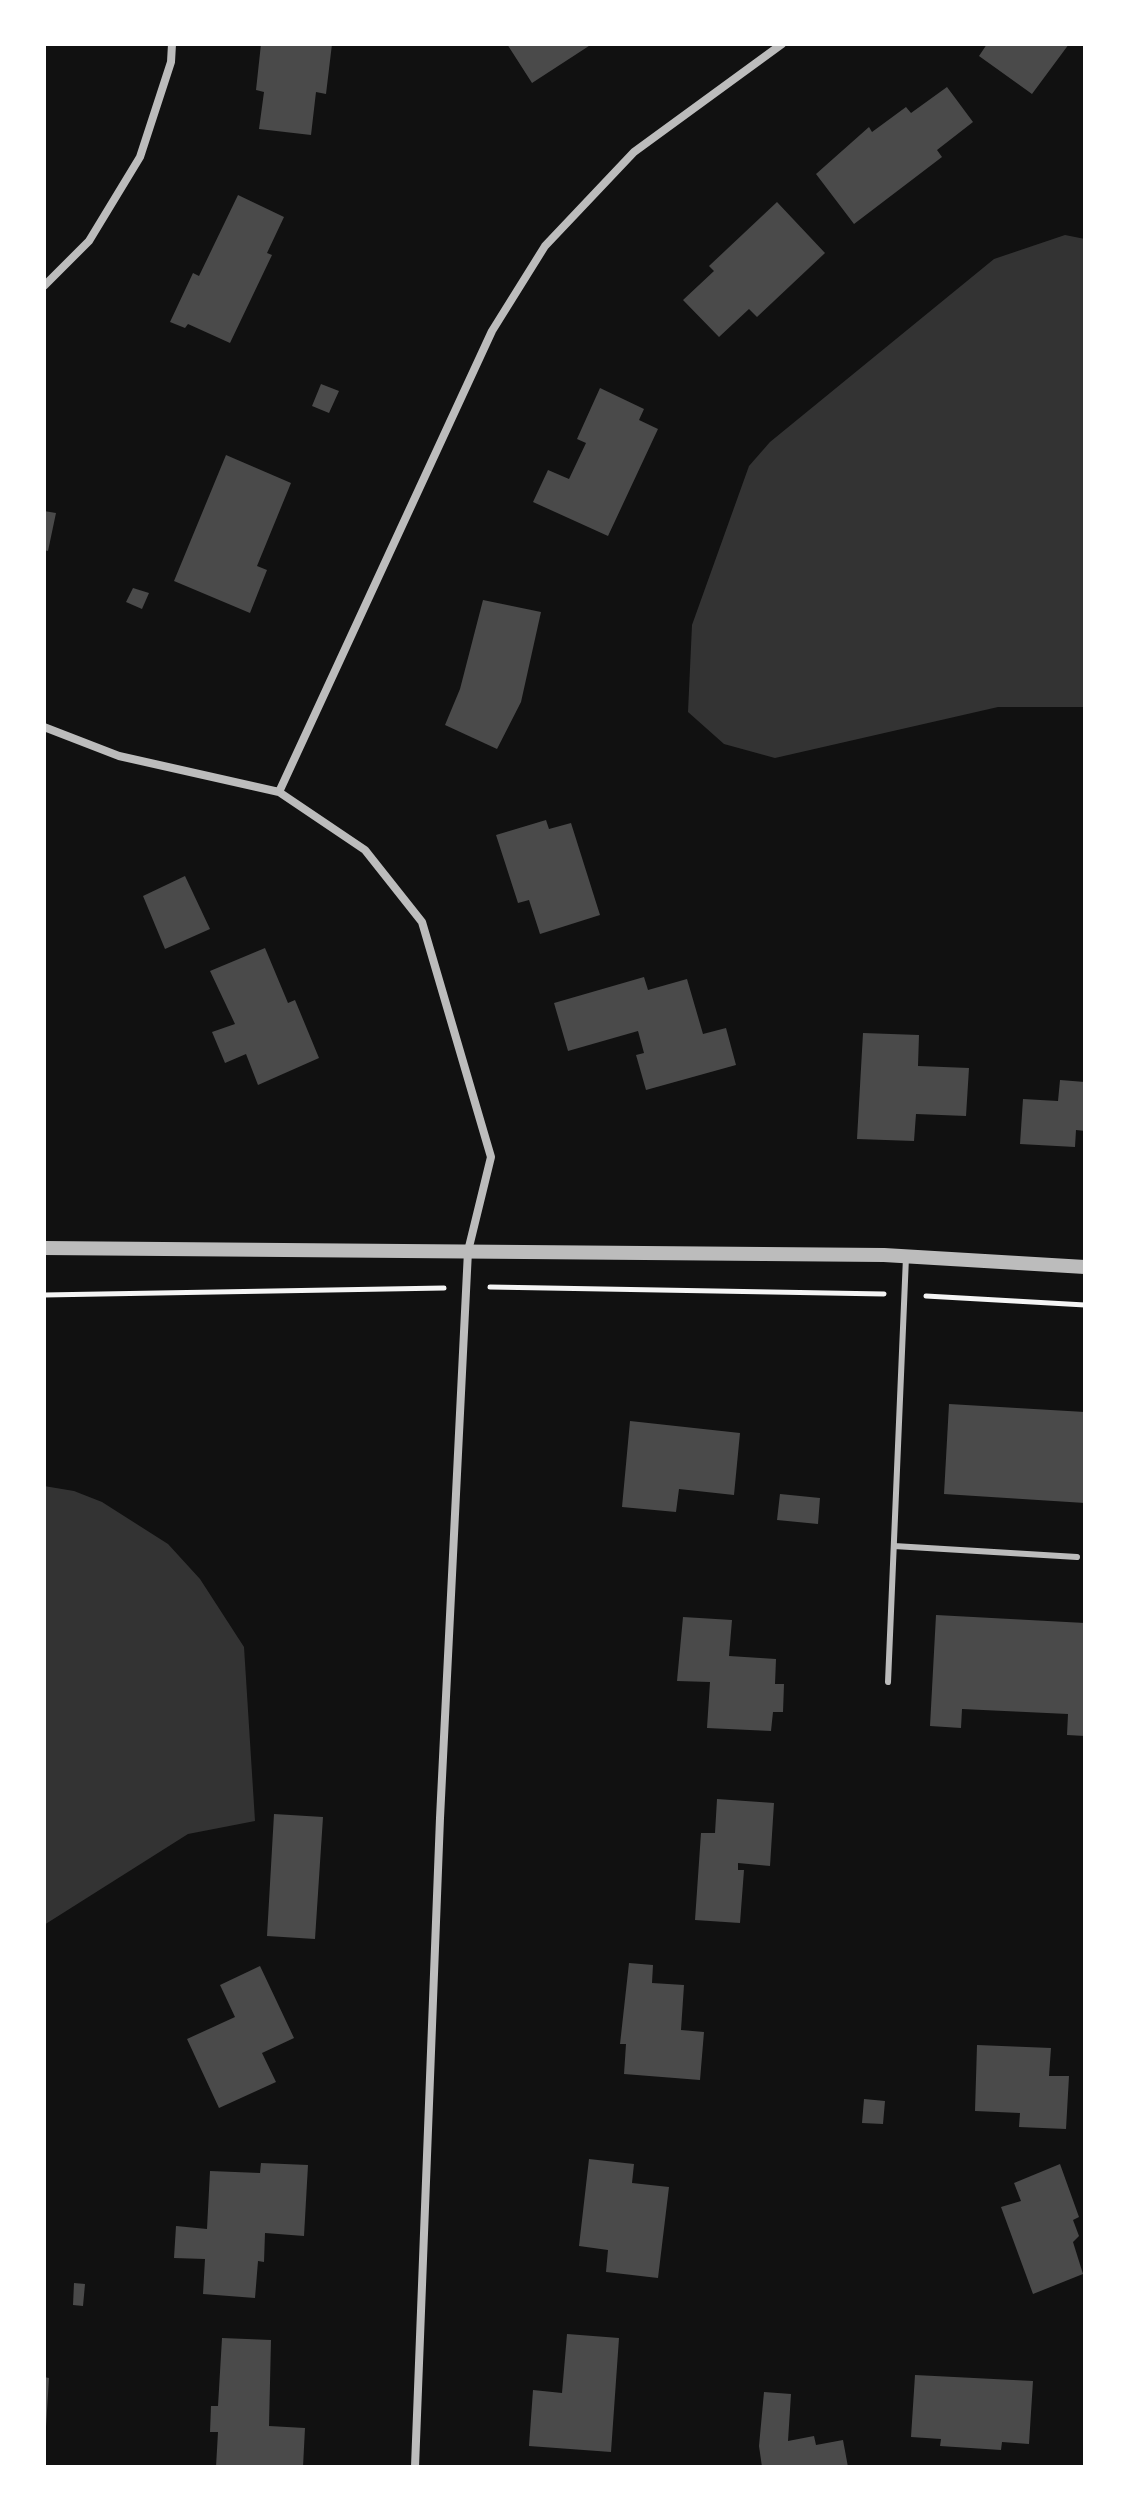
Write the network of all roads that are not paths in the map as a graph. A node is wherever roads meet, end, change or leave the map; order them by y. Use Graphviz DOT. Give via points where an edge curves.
graph roads {
  1 [pos="172,44"];
  2 [pos="782,44"];
  3 [pos="44,286"];
  4 [pos="44,727"];
  5 [pos="279,792"];
  6 [pos="44,1248"];
  7 [pos="468,1251"];
  8 [pos="906,1257"];
  9 [pos="1085,1267"];
  10 [pos="894,1546"];
  11 [pos="1077,1557"];
  12 [pos="888,1682"];
  13 [pos="415,2467"];
  1 -- 3 [label="street" via="140,157 89,241"];
  2 -- 5 [label="street" via="634,152 545,246 492,331"];
  4 -- 5 [label="street" via="119,756"];
  5 -- 7 [label="street" via="365,850 422,922 491,1157"];
  6 -- 7 [label="street"];
  7 -- 8 [label="street"];
  7 -- 13 [label="street"];
  8 -- 9 [label="street"];
  8 -- 10 [label="lane"];
  10 -- 11 [label="lane"];
  10 -- 12 [label="lane"];
}
